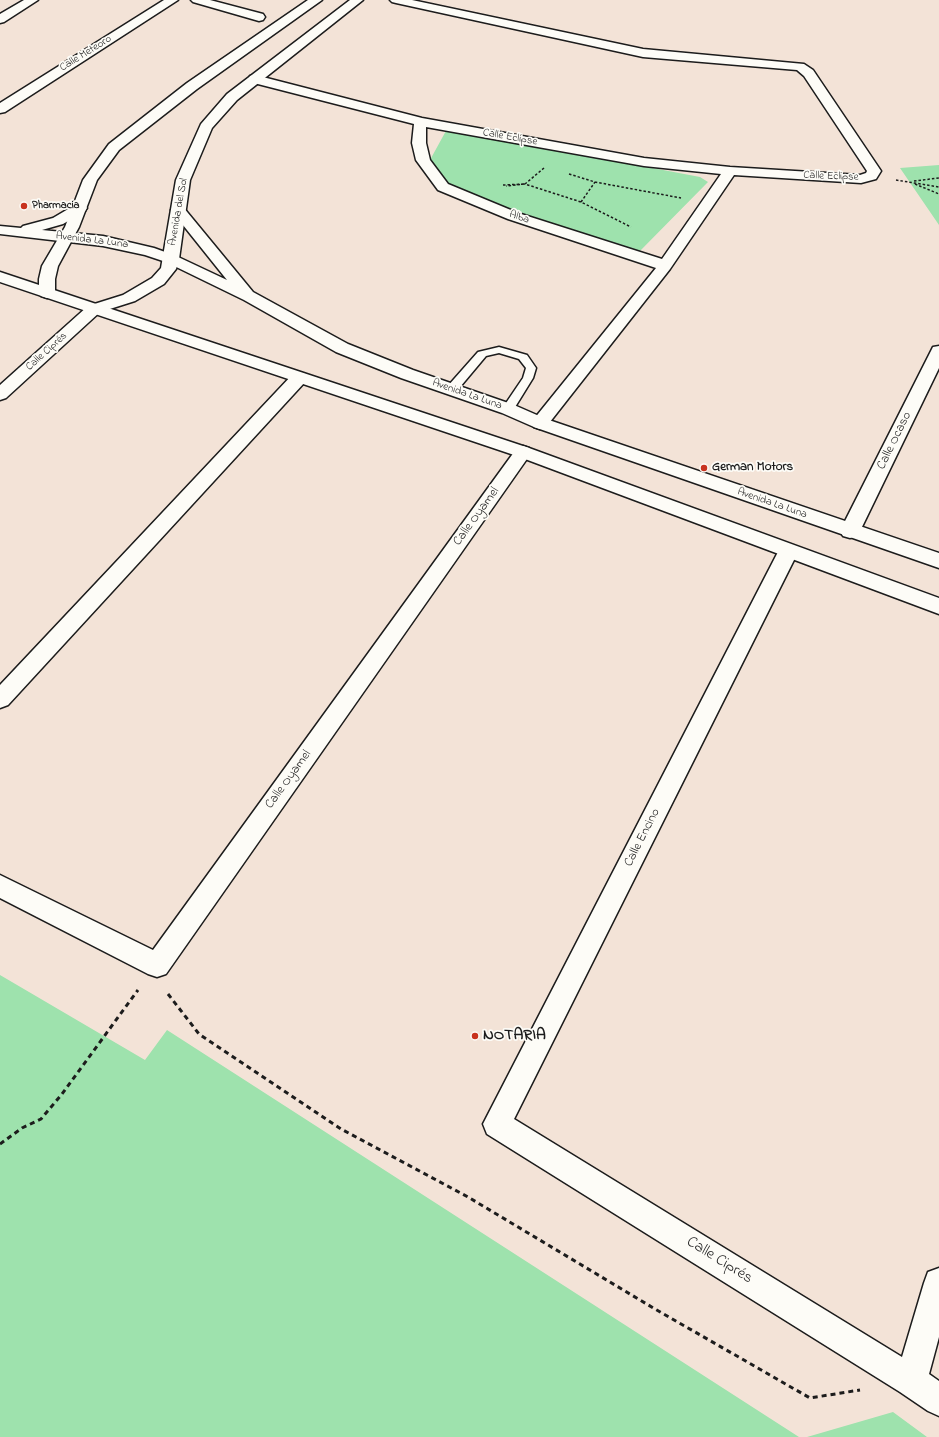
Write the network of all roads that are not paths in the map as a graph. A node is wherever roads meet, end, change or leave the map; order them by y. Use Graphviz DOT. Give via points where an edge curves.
graph roads {
  1 [pos="32,0"];
  2 [pos="172,0"];
  3 [pos="197,0"];
  4 [pos="316,0"];
  5 [pos="357,0"];
  6 [pos="396,0"];
  7 [pos="259,17"];
  8 [pos="0,18"];
  9 [pos="302,20"];
  10 [pos="324,26"];
  11 [pos="256,79"];
  12 [pos="0,108"];
  13 [pos="421,122"];
  14 [pos="730,171"];
  15 [pos="80,208"];
  16 [pos="178,210"];
  17 [pos="6,231"];
  18 [pos="66,238"];
  19 [pos="171,259"];
  20 [pos="665,266"];
  21 [pos="0,277"];
  22 [pos="48,293"];
  23 [pos="250,297"];
  24 [pos="94,309"];
  25 [pos="939,351"];
  26 [pos="299,378"];
  27 [pos="451,390"];
  28 [pos="0,394"];
  29 [pos="508,409"];
  30 [pos="540,423"];
  31 [pos="523,452"];
  32 [pos="850,531"];
  33 [pos="788,552"];
  34 [pos="939,561"];
  35 [pos="939,606"];
  36 [pos="0,699"];
  37 [pos="0,886"];
  38 [pos="497,1124"];
  39 [pos="939,1283"];
  40 [pos="911,1380"];
  41 [pos="939,1400"];
  1 -- 8 [label="street"];
  2 -- 12 [label="street, Calle Meteoro"];
  3 -- 7 [label="street"];
  4 -- 9 [label="street"];
  5 -- 10 [label="street, Avenida del Sol"];
  6 -- 14 [label="street, Calle Eclipse" via="643,53 800,67 809,73 874,171 871,176 861,179"];
  9 -- 10 [label="street"];
  9 -- 15 [label="street" via="192,86 114,147 90,180"];
  10 -- 11 [label="street, Avenida del Sol"];
  11 -- 13 [label="street, Calle Eclipse"];
  11 -- 16 [label="street, Avenida del Sol" via="232,97 206,127 183,180"];
  13 -- 14 [label="street, Calle Eclipse" via="644,162"];
  13 -- 20 [label="street, Alba" via="419,143 424,160 443,187 513,216"];
  14 -- 20 [label="street"];
  15 -- 17 [label="street" via="65,218 49,224"];
  15 -- 18 [label="street"];
  16 -- 19 [label="street, Avenida del Sol"];
  16 -- 23 [label="street"];
  17 -- 18 [label="street, Avenida La Luna"];
  18 -- 19 [label="street, Avenida La Luna" via="117,243"];
  18 -- 22 [label="street" via="48,273"];
  19 -- 23 [label="street, Avenida La Luna"];
  19 -- 24 [label="street, Avenida del Sol" via="163,276 151,286 129,298"];
  20 -- 30 [label="street"];
  21 -- 22 [label="street"];
  22 -- 24 [label="street"];
  23 -- 27 [label="street, Avenida La Luna" via="342,348"];
  24 -- 26 [label="street"];
  24 -- 28 [label="street, Calle Ciprés"];
  25 -- 32 [label="street, Calle Ocaso"];
  26 -- 31 [label="street"];
  26 -- 36 [label="street"];
  27 -- 29 [label="street, Avenida La Luna"];
  27 -- 29 [label="lane" via="482,354 499,350 523,357 531,368 528,378"];
  29 -- 30 [label="street, Avenida La Luna"];
  30 -- 32 [label="street, Avenida La Luna"];
  31 -- 33 [label="street"];
  31 -- 37 [label="street, Calle Oyamel" via="157,966"];
  32 -- 34 [label="street, Avenida La Luna"];
  33 -- 35 [label="street"];
  33 -- 38 [label="street, Calle Encino"];
  38 -- 40 [label="street, Calle Ciprés"];
  39 -- 40 [label="street"];
  40 -- 41 [label="street, Calle Ciprés"];
}
